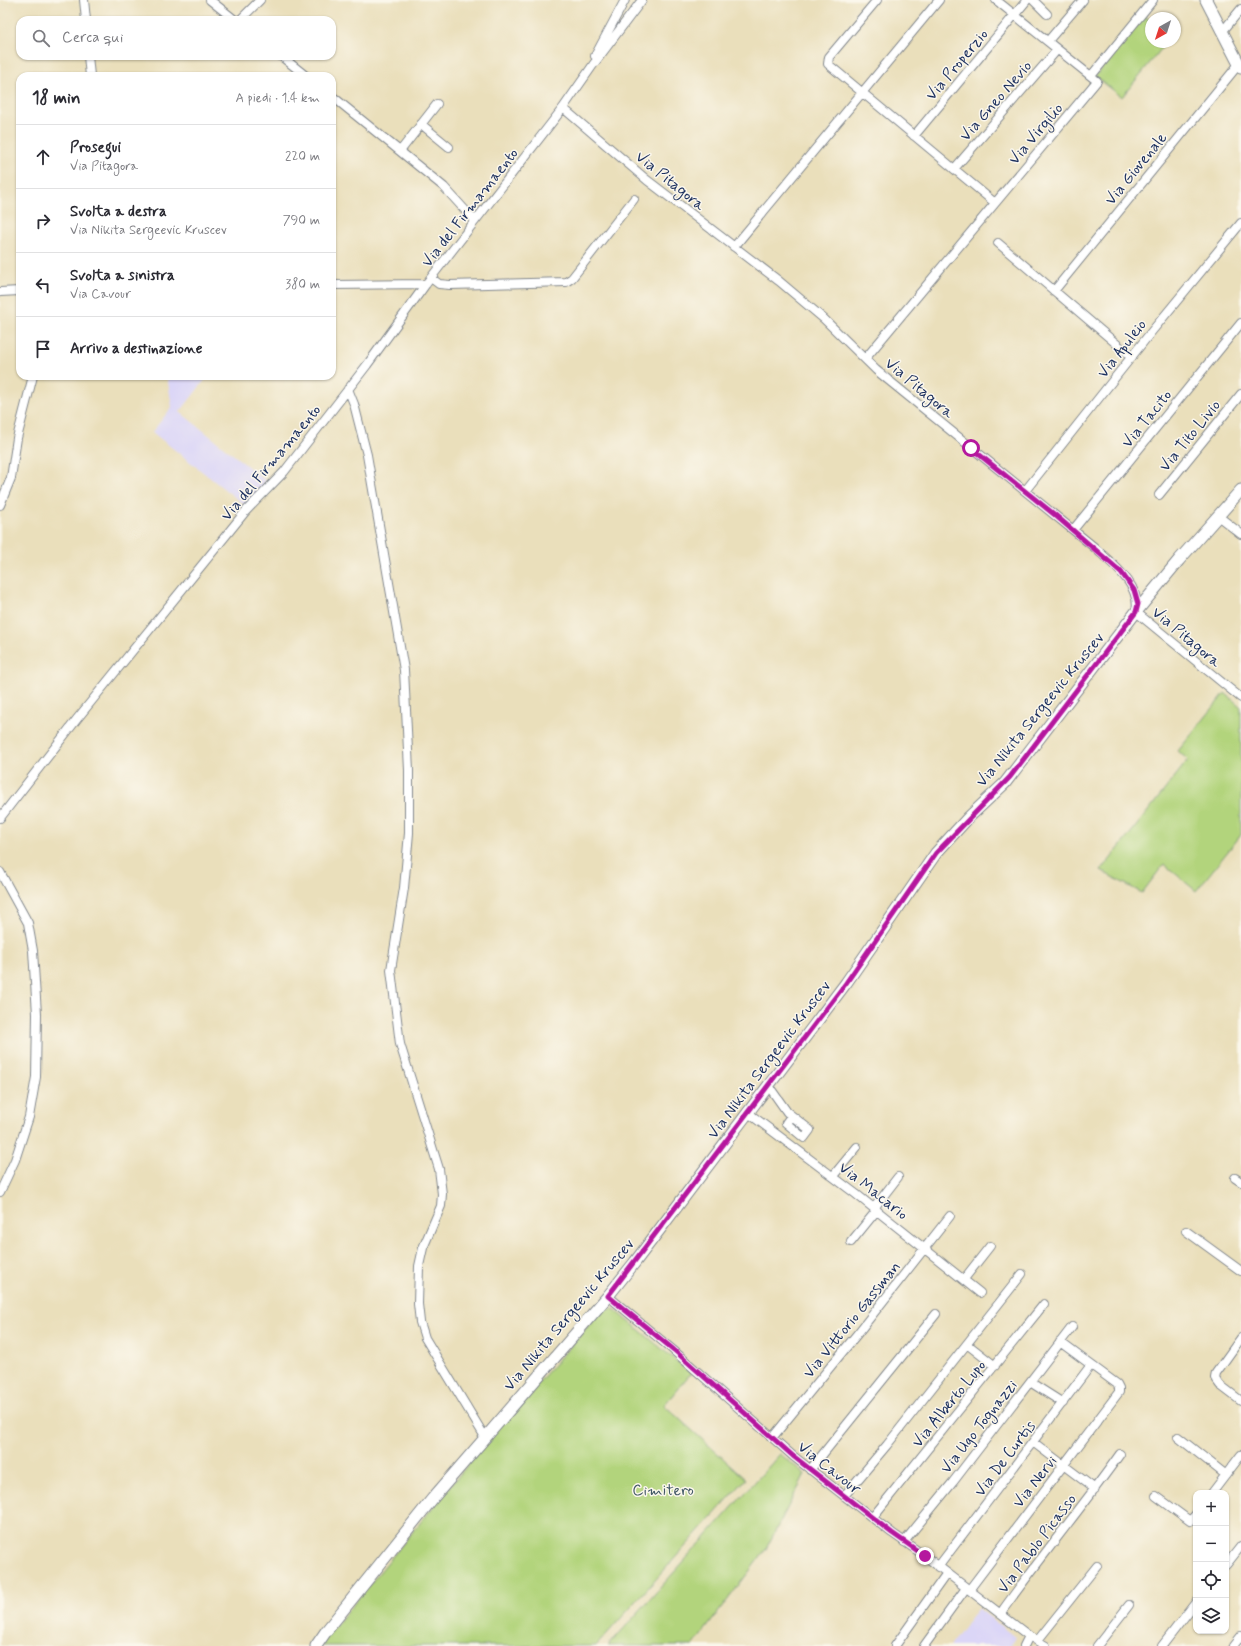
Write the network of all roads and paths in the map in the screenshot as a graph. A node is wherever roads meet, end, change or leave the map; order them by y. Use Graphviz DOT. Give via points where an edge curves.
graph roads {
  1 [pos="84,0"];
  2 [pos="210,0"];
  3 [pos="260,0"];
  4 [pos="625,0"];
  5 [pos="642,0"];
  6 [pos="877,0"];
  7 [pos="939,0"];
  8 [pos="996,0"];
  9 [pos="1027,0"];
  10 [pos="1033,0"];
  11 [pos="1083,0"];
  12 [pos="1153,0"];
  13 [pos="1206,0"];
  14 [pos="1241,9"];
  15 [pos="1017,13"];
  16 [pos="1047,14"];
  17 [pos="86,16"];
  18 [pos="230,16"];
  19 [pos="244,16"];
  20 [pos="1222,32"];
  21 [pos="1048,42"];
  22 [pos="1057,50"];
  23 [pos="88,60"];
  24 [pos="286,60"];
  25 [pos="1240,66"];
  26 [pos="90,72"];
  27 [pos="301,72"];
  28 [pos="1094,79"];
  29 [pos="583,80"];
  30 [pos="861,92"];
  31 [pos="336,99"];
  32 [pos="437,104"];
  33 [pos="563,108"];
  34 [pos="421,124"];
  35 [pos="914,136"];
  36 [pos="449,147"];
  37 [pos="401,150"];
  38 [pos="954,169"];
  39 [pos="634,199"];
  40 [pos="995,203"];
  41 [pos="475,221"];
  42 [pos="1241,223"];
  43 [pos="998,243"];
  44 [pos="734,247"];
  45 [pos="429,281"];
  46 [pos="336,286"];
  47 [pos="16,291"];
  48 [pos="1054,291"];
  49 [pos="0,292"];
  50 [pos="1241,323"];
  51 [pos="1132,357"];
  52 [pos="864,359"];
  53 [pos="32,380"];
  54 [pos="348,389"];
  55 [pos="1241,394"];
  56 [pos="1241,490"];
  57 [pos="1025,491"];
  58 [pos="1159,495"];
  59 [pos="0,505"];
  60 [pos="1218,516"];
  61 [pos="1073,530"];
  62 [pos="1241,534"];
  63 [pos="1136,612"];
  64 [pos="1241,698"];
  65 [pos="0,818"];
  66 [pos="0,872"];
  67 [pos="768,1085"];
  68 [pos="748,1112"];
  69 [pos="793,1147"];
  70 [pos="857,1147"];
  71 [pos="833,1176"];
  72 [pos="898,1177"];
  73 [pos="0,1192"];
  74 [pos="875,1209"];
  75 [pos="950,1216"];
  76 [pos="1186,1231"];
  77 [pos="851,1242"];
  78 [pos="990,1246"];
  79 [pos="925,1248"];
  80 [pos="1241,1272"];
  81 [pos="1022,1274"];
  82 [pos="964,1279"];
  83 [pos="980,1293"];
  84 [pos="608,1296"];
  85 [pos="1044,1304"];
  86 [pos="936,1314"];
  87 [pos="1072,1327"];
  88 [pos="1241,1338"];
  89 [pos="1060,1342"];
  90 [pos="967,1344"];
  91 [pos="1091,1365"];
  92 [pos="995,1366"];
  93 [pos="1030,1382"];
  94 [pos="1241,1401"];
  95 [pos="1063,1403"];
  96 [pos="485,1437"];
  97 [pos="1178,1437"];
  98 [pos="772,1438"];
  99 [pos="1033,1442"];
  100 [pos="1120,1454"];
  101 [pos="1241,1455"];
  102 [pos="1064,1465"];
  103 [pos="810,1470"];
  104 [pos="1226,1476"];
  105 [pos="1095,1490"];
  106 [pos="1214,1490"];
  107 [pos="844,1496"];
  108 [pos="1156,1496"];
  109 [pos="872,1518"];
  110 [pos="1193,1518"];
  111 [pos="904,1542"];
  112 [pos="1241,1546"];
  113 [pos="1228,1562"];
  114 [pos="938,1566"];
  115 [pos="1096,1566"];
  116 [pos="947,1574"];
  117 [pos="967,1589"];
  118 [pos="1129,1605"];
  119 [pos="1193,1606"];
  120 [pos="1000,1614"];
  121 [pos="1029,1636"];
  122 [pos="1241,1636"];
  123 [pos="1038,1640"];
  124 [pos="317,1645"];
  125 [pos="894,1646"];
  126 [pos="924,1646"];
  127 [pos="1024,1646"];
  128 [pos="1046,1646"];
  129 [pos="1097,1646"];
  130 [pos="1162,1646"];
  131 [pos="1233,1646"];
  1 -- 17 [label="street"];
  2 -- 18 [label="street"];
  3 -- 19 [label="street"];
  4 -- 29 [label="street, Via del Firmamaento"];
  5 -- 29 [label="street, Via del Firmamaento"];
  6 -- 30 [label="street" via="829,57 828,64"];
  7 -- 30 [label="street"];
  8 -- 15 [label="street"];
  9 -- 15 [label="street, Via Properzio"];
  10 -- 16 [label="street"];
  11 -- 21 [label="street"];
  12 -- 28 [label="street, Via Virgilio"];
  13 -- 20 [label="main road"];
  14 -- 20 [label="street"];
  15 -- 21 [label="street"];
  15 -- 35 [label="street, Via Properzio"];
  20 -- 25 [label="main road"];
  21 -- 22 [label="street"];
  22 -- 28 [label="street"];
  22 -- 38 [label="street, Via Gneo Nevio"];
  23 -- 26 [label="street"];
  24 -- 27 [label="street"];
  25 -- 48 [label="street, Via Giovenale"];
  28 -- 40 [label="street, Via Virgilio"];
  29 -- 33 [label="street, Via del Firmamaento"];
  30 -- 35 [label="street"];
  30 -- 44 [label="street"];
  31 -- 37 [label="street"];
  32 -- 34 [label="street"];
  33 -- 41 [label="street, Via del Firmamaento"];
  33 -- 44 [label="street, Via Pitagora" via="647,180"];
  34 -- 36 [label="street"];
  34 -- 37 [label="street"];
  35 -- 38 [label="street"];
  37 -- 41 [label="street" via="444,186"];
  38 -- 40 [label="street"];
  39 -- 45 [label="street" via="572,278 566,282 450,285"];
  40 -- 52 [label="street, Via Virgilio"];
  41 -- 45 [label="street, Via del Firmamaento"];
  42 -- 51 [label="street, Via Apuleio"];
  43 -- 48 [label="street"];
  44 -- 52 [label="street, Via Pitagora" via="824,319"];
  45 -- 46 [label="street"];
  45 -- 54 [label="street, Via del Firmamaento"];
  47 -- 49 [label="street"];
  48 -- 51 [label="street"];
  50 -- 61 [label="street, Via Tacito"];
  51 -- 57 [label="street, Via Apuleio"];
  52 -- 57 [label="street, Via Pitagora"];
  53 -- 59 [label="street" via="17,438 11,478"];
  54 -- 65 [label="street, Via del Firmamaento" via="284,472 245,512 105,684"];
  54 -- 96 [label="street" via="367,455 404,670 409,834 404,888 391,970 400,1044 439,1169 442,1194 441,1206 423,1248 419,1266 420,1322 424,1338"];
  55 -- 58 [label="street, Via Tito Livio"];
  56 -- 60 [label="main road, Via Nikita Sergeevic Kruscev"];
  57 -- 61 [label="street, Via Pitagora"];
  60 -- 62 [label="street"];
  60 -- 63 [label="main road, Via Nikita Sergeevic Kruscev"];
  61 -- 63 [label="street, Via Pitagora" via="1121,572 1134,590 1138,604"];
  63 -- 64 [label="street, Via Pitagora"];
  63 -- 67 [label="main road, Via Nikita Sergeevic Kruscev" via="1010,777 936,853 846,983"];
  66 -- 73 [label="street" via="28,923 38,1014 36,1077 29,1117 15,1160"];
  67 -- 68 [label="main road, Via Nikita Sergeevic Kruscev"];
  67 -- 69 [label="street" via="791,1116 786,1123 801,1136"];
  68 -- 69 [label="street, Via Macario"];
  68 -- 84 [label="main road, Via Nikita Sergeevic Kruscev"];
  69 -- 71 [label="street, Via Macario"];
  70 -- 71 [label="street"];
  71 -- 74 [label="street, Via Macario"];
  72 -- 74 [label="street"];
  74 -- 77 [label="street"];
  74 -- 79 [label="street, Via Macario"];
  75 -- 79 [label="street, Via Vittorio Gassman"];
  76 -- 80 [label="street"];
  78 -- 82 [label="street"];
  79 -- 82 [label="street, Via Macario"];
  79 -- 98 [label="street, Via Vittorio Gassman"];
  81 -- 90 [label="street"];
  82 -- 83 [label="street, Via Macario"];
  84 -- 96 [label="main road, Via Nikita Sergeevic Kruscev"];
  84 -- 98 [label="street, Via Cavour" via="674,1350"];
  85 -- 92 [label="street, Via Alberto Lupo"];
  86 -- 103 [label="street"];
  87 -- 89 [label="street, Via Ugo Tognazzi"];
  88 -- 94 [label="street" via="1215,1378"];
  89 -- 91 [label="street"];
  89 -- 93 [label="street, Via Ugo Tognazzi"];
  90 -- 92 [label="street"];
  90 -- 107 [label="street"];
  91 -- 95 [label="street, Via De Curtis"];
  91 -- 102 [label="street, Via Nervi" via="1117,1384 1119,1392"];
  92 -- 109 [label="street, Via Alberto Lupo"];
  93 -- 95 [label="street"];
  93 -- 111 [label="street, Via Ugo Tognazzi"];
  95 -- 99 [label="street, Via De Curtis"];
  96 -- 124 [label="main road, Via Nikita Sergeevic Kruscev" via="428,1504"];
  97 -- 104 [label="street"];
  98 -- 103 [label="street, Via Cavour"];
  99 -- 102 [label="street, Via Pablo Picasso"];
  99 -- 114 [label="street, Via De Curtis"];
  100 -- 105 [label="street, Via Pablo Picasso"];
  101 -- 104 [label="street"];
  102 -- 105 [label="street, Via Pablo Picasso"];
  102 -- 117 [label="street, Via Nervi"];
  103 -- 107 [label="street, Via Cavour"];
  104 -- 106 [label="street"];
  105 -- 120 [label="street, Via Pablo Picasso" via="1051,1544"];
  107 -- 109 [label="street, Via Cavour"];
  108 -- 110 [label="street" via="1190,1521"];
  109 -- 111 [label="street, Via Cavour"];
  111 -- 114 [label="street, Via Cavour"];
  112 -- 113 [label="street"];
  114 -- 116 [label="street, Via Cavour"];
  115 -- 123 [label="street"];
  116 -- 117 [label="street, Via Cavour"];
  116 -- 125 [label="street"];
  117 -- 120 [label="street, Via Cavour"];
  117 -- 126 [label="street, Via Nervi"];
  118 -- 129 [label="street"];
  119 -- 130 [label="street"];
  120 -- 121 [label="street, Via Cavour"];
  121 -- 123 [label="street, Via Cavour"];
  121 -- 127 [label="street"];
  122 -- 131 [label="street"];
  123 -- 128 [label="street, Via Cavour"];
}
